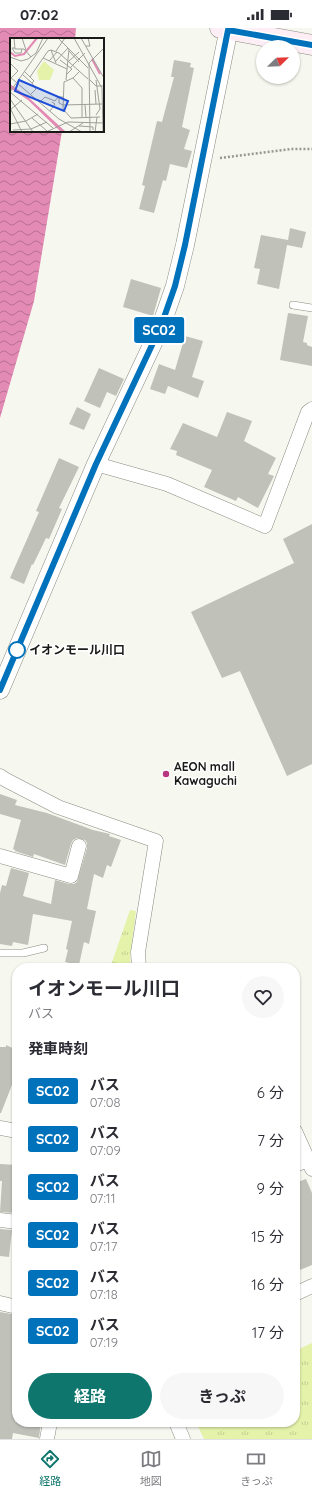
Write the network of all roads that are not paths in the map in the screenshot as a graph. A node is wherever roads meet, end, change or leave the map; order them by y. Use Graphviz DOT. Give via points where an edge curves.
graph roads {
  1 [pos="226,29"];
  2 [pos="312,45"];
  3 [pos="293,305"];
  4 [pos="312,308"];
  5 [pos="312,409"];
  6 [pos="96,464"];
  7 [pos="0,690"];
  8 [pos="0,776"];
  9 [pos="79,846"];
  10 [pos="0,856"];
  11 [pos="44,948"];
  12 [pos="0,953"];
  13 [pos="139,963"];
  14 [pos="0,1128"];
  15 [pos="12,1130"];
  16 [pos="300,1148"];
  17 [pos="305,1165"];
  18 [pos="0,1220"];
  19 [pos="12,1221"];
  20 [pos="312,1286"];
  21 [pos="300,1292"];
  22 [pos="0,1303"];
  23 [pos="12,1306"];
  24 [pos="49,1427"];
  25 [pos="178,1427"];
  26 [pos="47,1439"];
  27 [pos="183,1439"];
  1 -- 2 [label="main road"];
  1 -- 6 [label="street" via="175,286 161,326"];
  3 -- 4 [label="lane"];
  5 -- 6 [label="street" via="308,412 265,526 167,484"];
  6 -- 7 [label="street"];
  8 -- 13 [label="street" via="58,807 156,841 138,952"];
  9 -- 10 [label="street" via="71,876"];
  11 -- 12 [label="lane" via="23,954"];
  14 -- 15 [label="street"];
  16 -- 17 [label="street"];
  18 -- 19 [label="street"];
  20 -- 21 [label="street"];
  22 -- 23 [label="street"];
  24 -- 26 [label="street"];
  25 -- 27 [label="street"];
}
